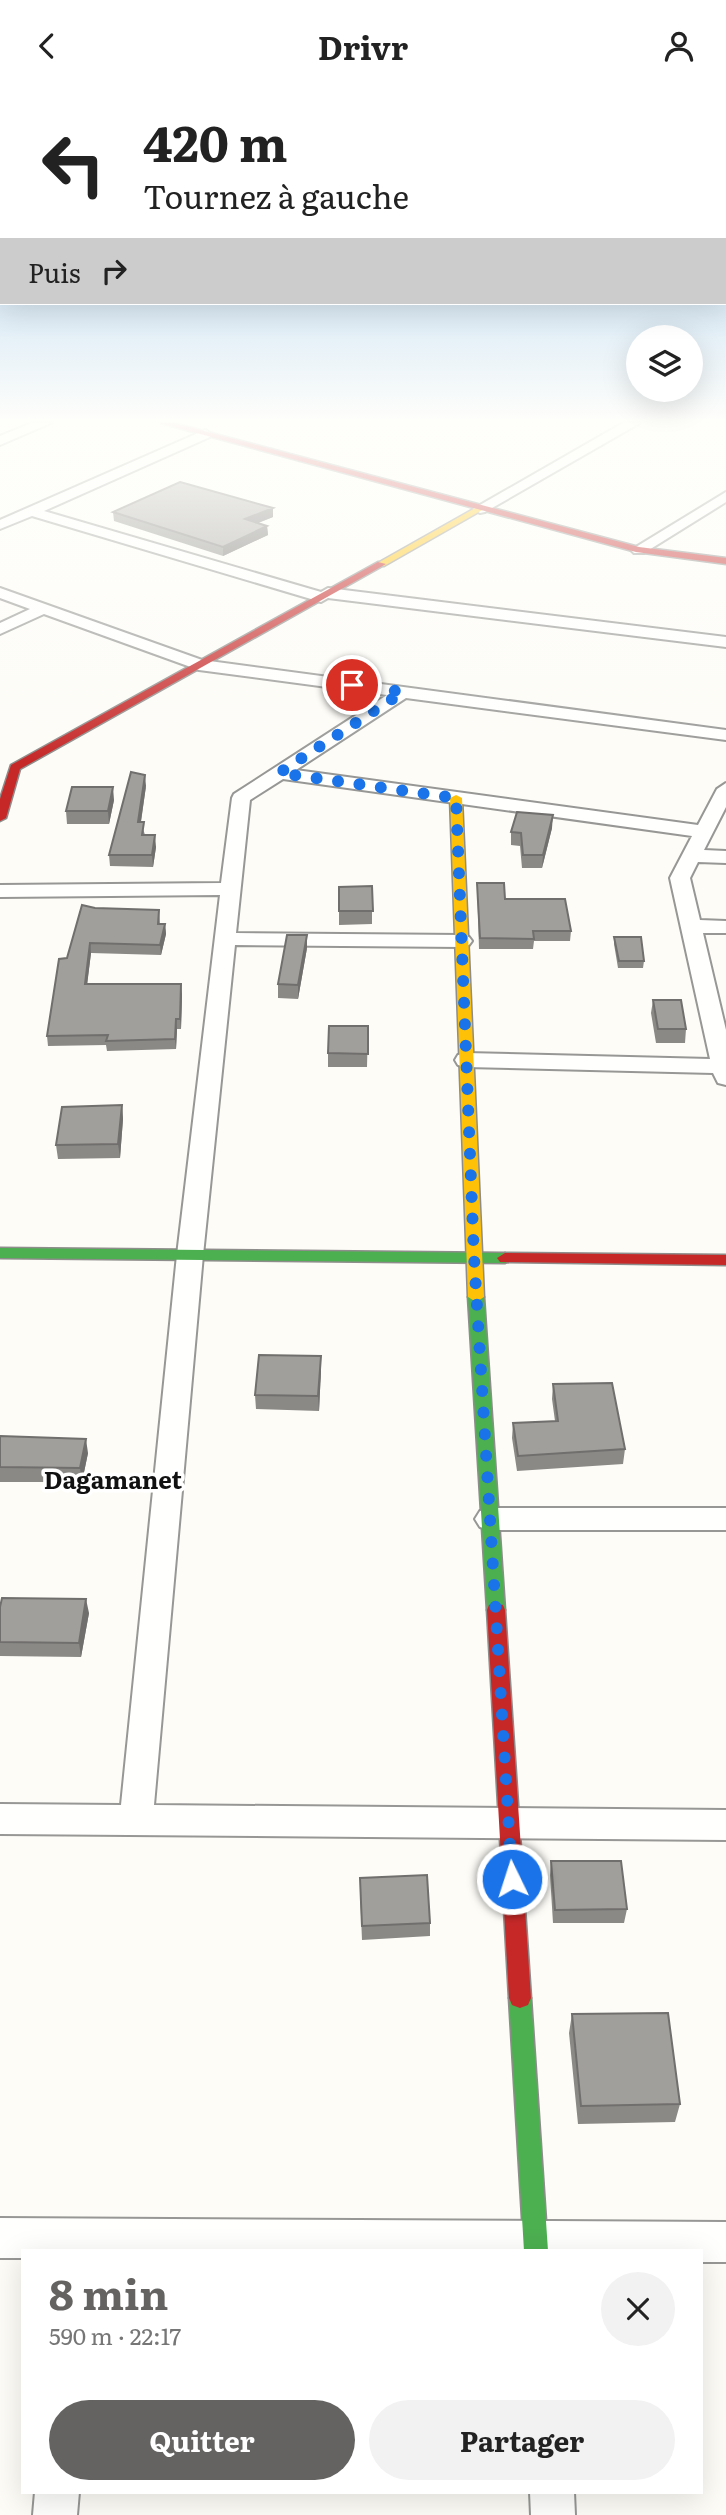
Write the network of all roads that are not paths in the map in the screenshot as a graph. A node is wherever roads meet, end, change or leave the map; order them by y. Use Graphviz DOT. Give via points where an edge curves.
graph roads {
  1 [pos="118,536"];
  2 [pos="431,536"];
  3 [pos="585,536"];
  4 [pos="661,536"];
  5 [pos="639,550"];
  6 [pos="726,561"];
  7 [pos="0,593"];
  8 [pos="325,595"];
  9 [pos="43,609"];
  10 [pos="0,629"];
  11 [pos="726,642"];
  12 [pos="199,665"];
  13 [pos="403,692"];
  14 [pos="726,714"];
  15 [pos="723,734"];
  16 [pos="279,773"];
  17 [pos="5,786"];
  18 [pos="726,789"];
  19 [pos="456,798"];
  20 [pos="0,818"];
  21 [pos="704,832"];
  22 [pos="691,856"];
  23 [pos="726,857"];
  24 [pos="231,889"];
  25 [pos="0,891"];
  26 [pos="691,926"];
  27 [pos="726,926"];
  28 [pos="225,939"];
  29 [pos="462,941"];
  30 [pos="466,1060"];
  31 [pos="725,1070"];
  32 [pos="0,1253"];
  33 [pos="190,1255"];
  34 [pos="474,1257"];
  35 [pos="726,1260"];
  36 [pos="490,1519"];
  37 [pos="726,1519"];
  38 [pos="0,1819"];
  39 [pos="136,1820"];
  40 [pos="509,1823"];
  41 [pos="726,1825"];
  42 [pos="0,2238"];
  43 [pos="726,2242"];
  44 [pos="83,2245"];
  45 [pos="536,2246"];
  46 [pos="57,2494"];
  47 [pos="552,2494"];
  48 [pos="55,2515"];
  49 [pos="553,2515"];
  1 -- 8 [label="street"];
  2 -- 8 [label="street"];
  3 -- 5 [label="street"];
  4 -- 5 [label="street"];
  5 -- 6 [label="street"];
  7 -- 9 [label="street"];
  8 -- 11 [label="street"];
  8 -- 12 [label="street"];
  9 -- 10 [label="street"];
  9 -- 12 [label="street"];
  12 -- 13 [label="street"];
  12 -- 17 [label="street" via="15,767"];
  13 -- 15 [label="street"];
  13 -- 16 [label="street"];
  14 -- 15 [label="street"];
  16 -- 19 [label="street"];
  16 -- 24 [label="street" via="241,798"];
  17 -- 20 [label="street"];
  18 -- 21 [label="street"];
  19 -- 21 [label="street"];
  19 -- 29 [label="street"];
  21 -- 22 [label="street"];
  22 -- 23 [label="street"];
  22 -- 26 [label="street" via="680,877"];
  24 -- 25 [label="street"];
  24 -- 28 [label="street"];
  26 -- 27 [label="street"];
  26 -- 31 [label="street"];
  28 -- 29 [label="street"];
  28 -- 33 [label="street"];
  29 -- 30 [label="street"];
  30 -- 31 [label="street"];
  30 -- 34 [label="street"];
  32 -- 33 [label="street"];
  33 -- 34 [label="street"];
  33 -- 39 [label="street"];
  34 -- 35 [label="street"];
  34 -- 36 [label="street"];
  36 -- 37 [label="street"];
  36 -- 40 [label="street"];
  38 -- 39 [label="street"];
  39 -- 40 [label="street"];
  40 -- 41 [label="street"];
  40 -- 45 [label="street"];
  42 -- 44 [label="street"];
  43 -- 45 [label="street"];
  44 -- 45 [label="street"];
  46 -- 48 [label="street"];
  47 -- 49 [label="street"];
}
